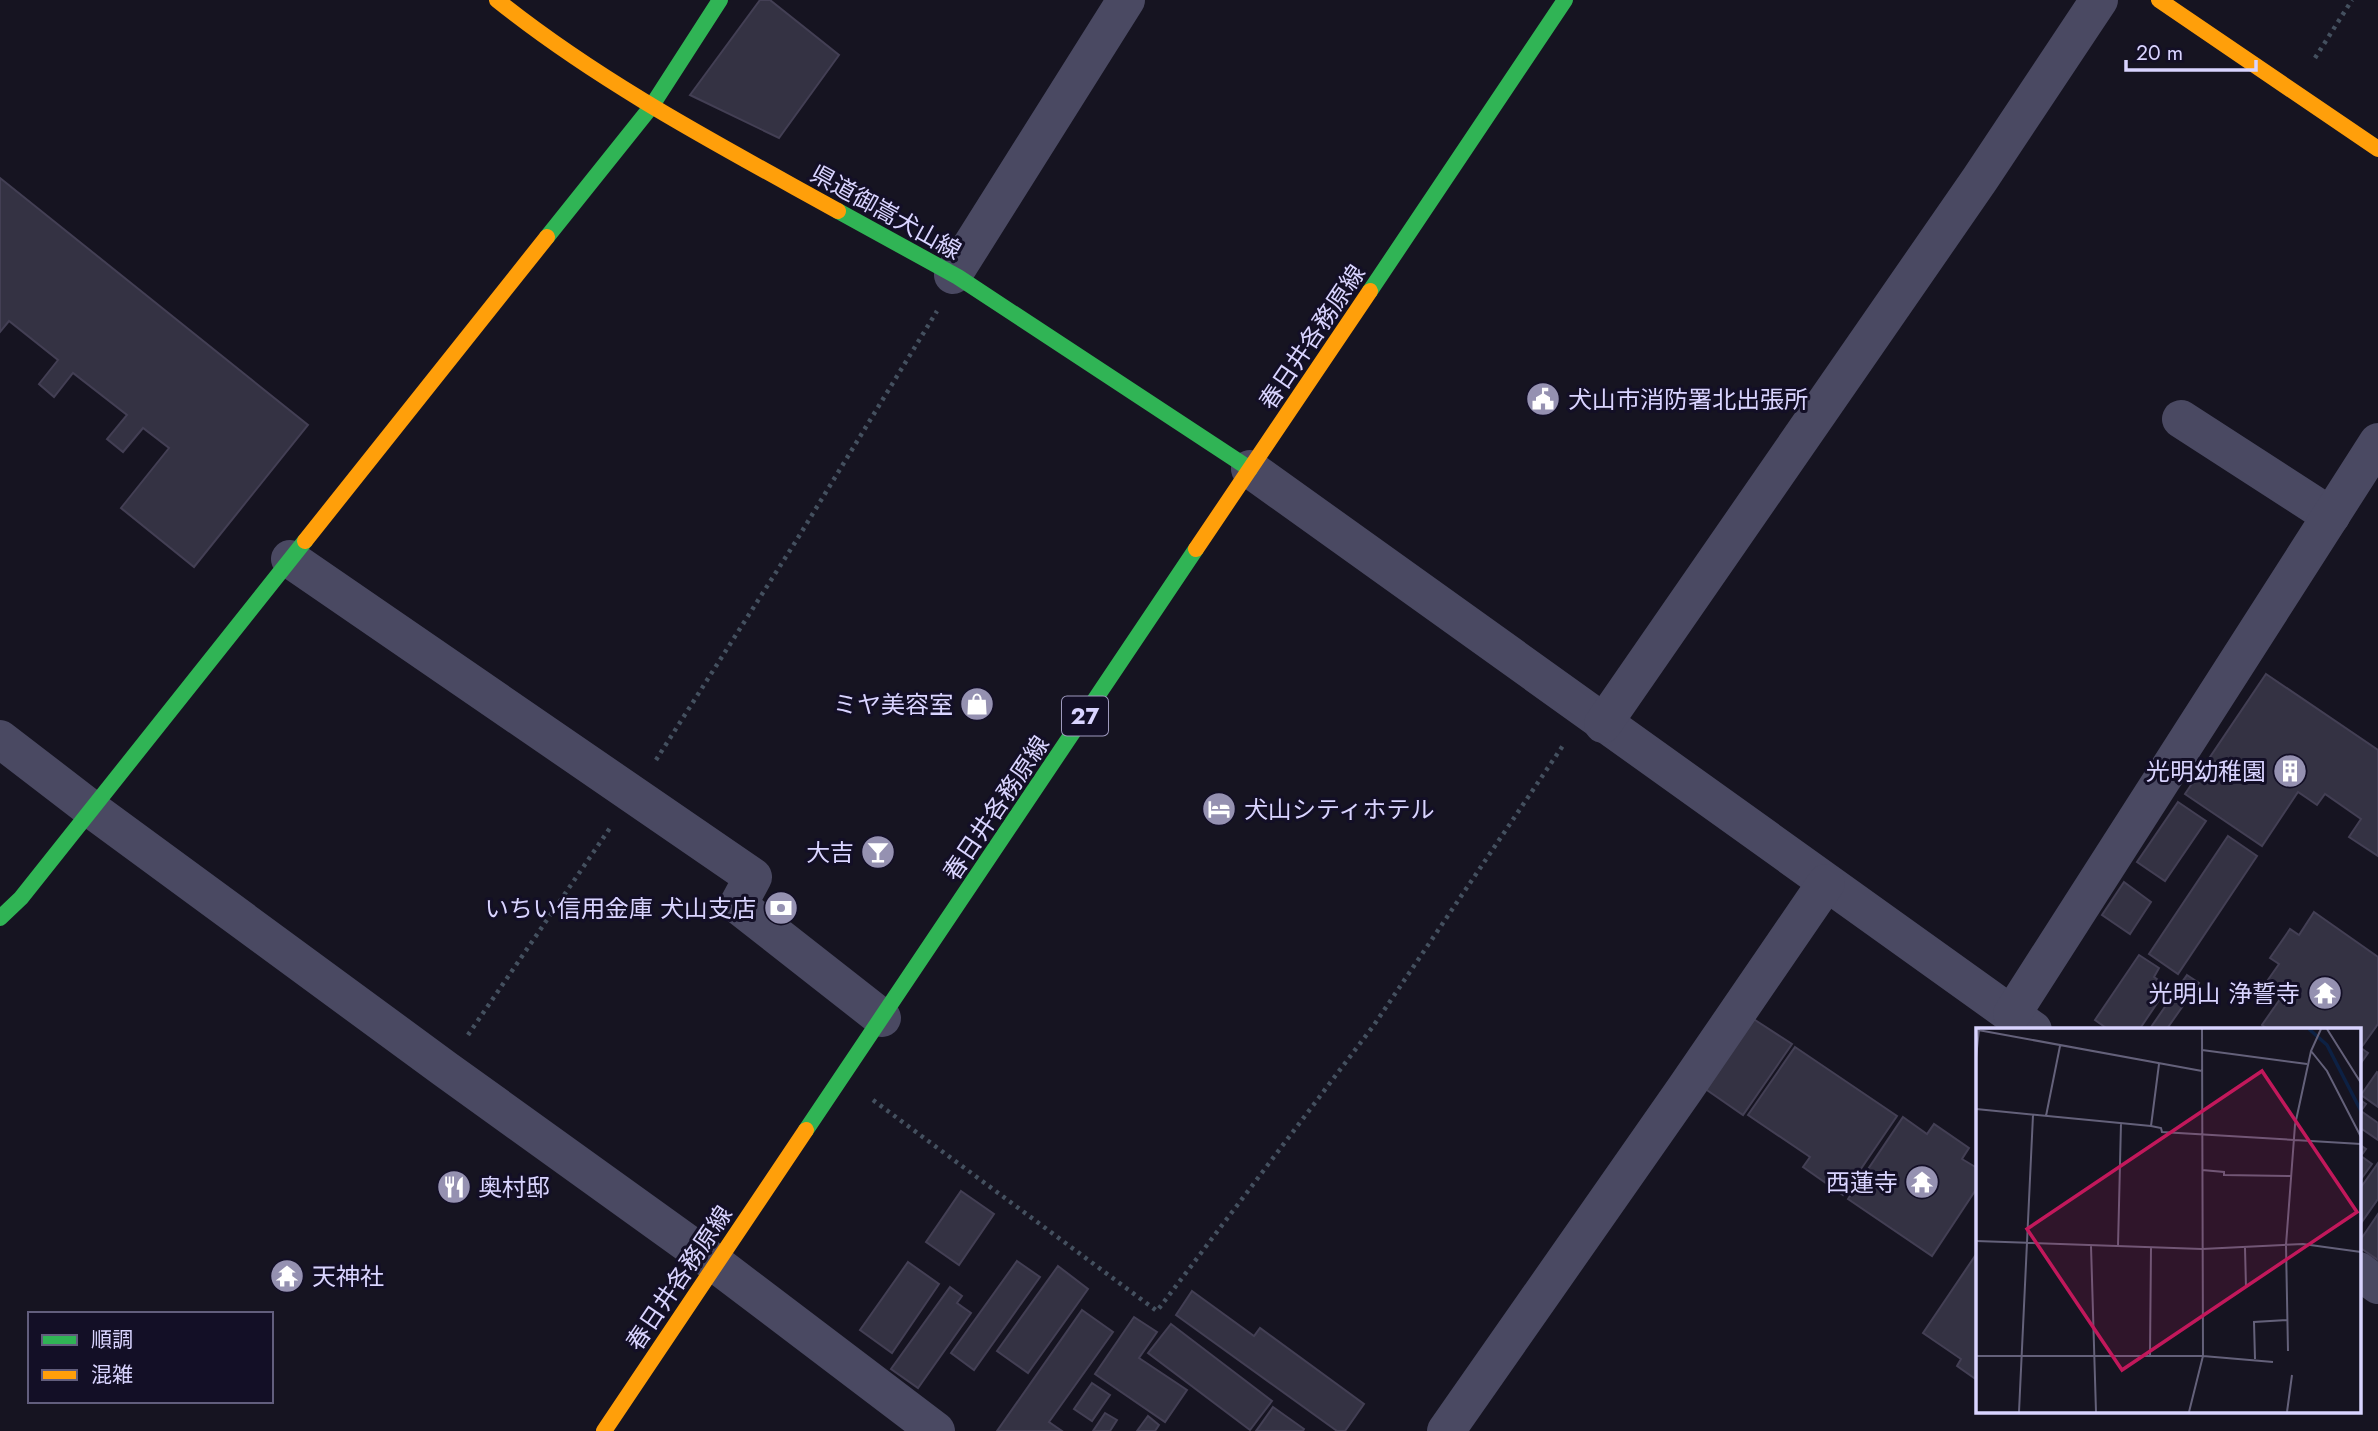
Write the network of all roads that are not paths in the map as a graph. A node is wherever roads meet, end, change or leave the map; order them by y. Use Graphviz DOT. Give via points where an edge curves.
graph roads {
  1 [pos="497,0"];
  2 [pos="720,0"];
  3 [pos="1126,0"];
  4 [pos="1565,0"];
  5 [pos="2099,0"];
  6 [pos="2159,0"];
  7 [pos="651,107"];
  8 [pos="2378,149"];
  9 [pos="955,276"];
  10 [pos="2181,419"];
  11 [pos="2378,442"];
  12 [pos="1250,469"];
  13 [pos="2331,516"];
  14 [pos="290,559"];
  15 [pos="1595,718"];
  16 [pos="0,739"];
  17 [pos="91,809"];
  18 [pos="1826,883"];
  19 [pos="0,918"];
  20 [pos="882,1018"];
  21 [pos="2023,1022"];
  22 [pos="716,1264"];
  23 [pos="2360,1272"];
  24 [pos="2378,1285"];
  25 [pos="604,1431"];
  26 [pos="936,1431"];
  27 [pos="1447,1431"];
  1 -- 7 [label="main road, 県道御嵩犬山線"];
  2 -- 7 [label="main road"];
  3 -- 9 [label="street"];
  4 -- 12 [label="main road, 春日井各務原線 / 27"];
  5 -- 15 [label="street" via="1980,179"];
  6 -- 8 [label="main road"];
  7 -- 9 [label="main road, 県道御嵩犬山線"];
  7 -- 14 [label="main road"];
  9 -- 12 [label="main road, 県道御嵩犬山線"];
  10 -- 13 [label="street"];
  11 -- 13 [label="street"];
  12 -- 15 [label="street"];
  12 -- 20 [label="main road, 春日井各務原線 / 27"];
  13 -- 21 [label="street"];
  14 -- 17 [label="main road"];
  14 -- 20 [label="street" via="754,877 738,905"];
  15 -- 18 [label="street"];
  16 -- 17 [label="street"];
  17 -- 19 [label="main road"];
  17 -- 22 [label="street"];
  18 -- 21 [label="street"];
  18 -- 27 [label="street"];
  20 -- 22 [label="main road, 春日井各務原線 / 27"];
  22 -- 25 [label="main road, 春日井各務原線 / 27"];
  22 -- 26 [label="street"];
  23 -- 24 [label="street"];
}
